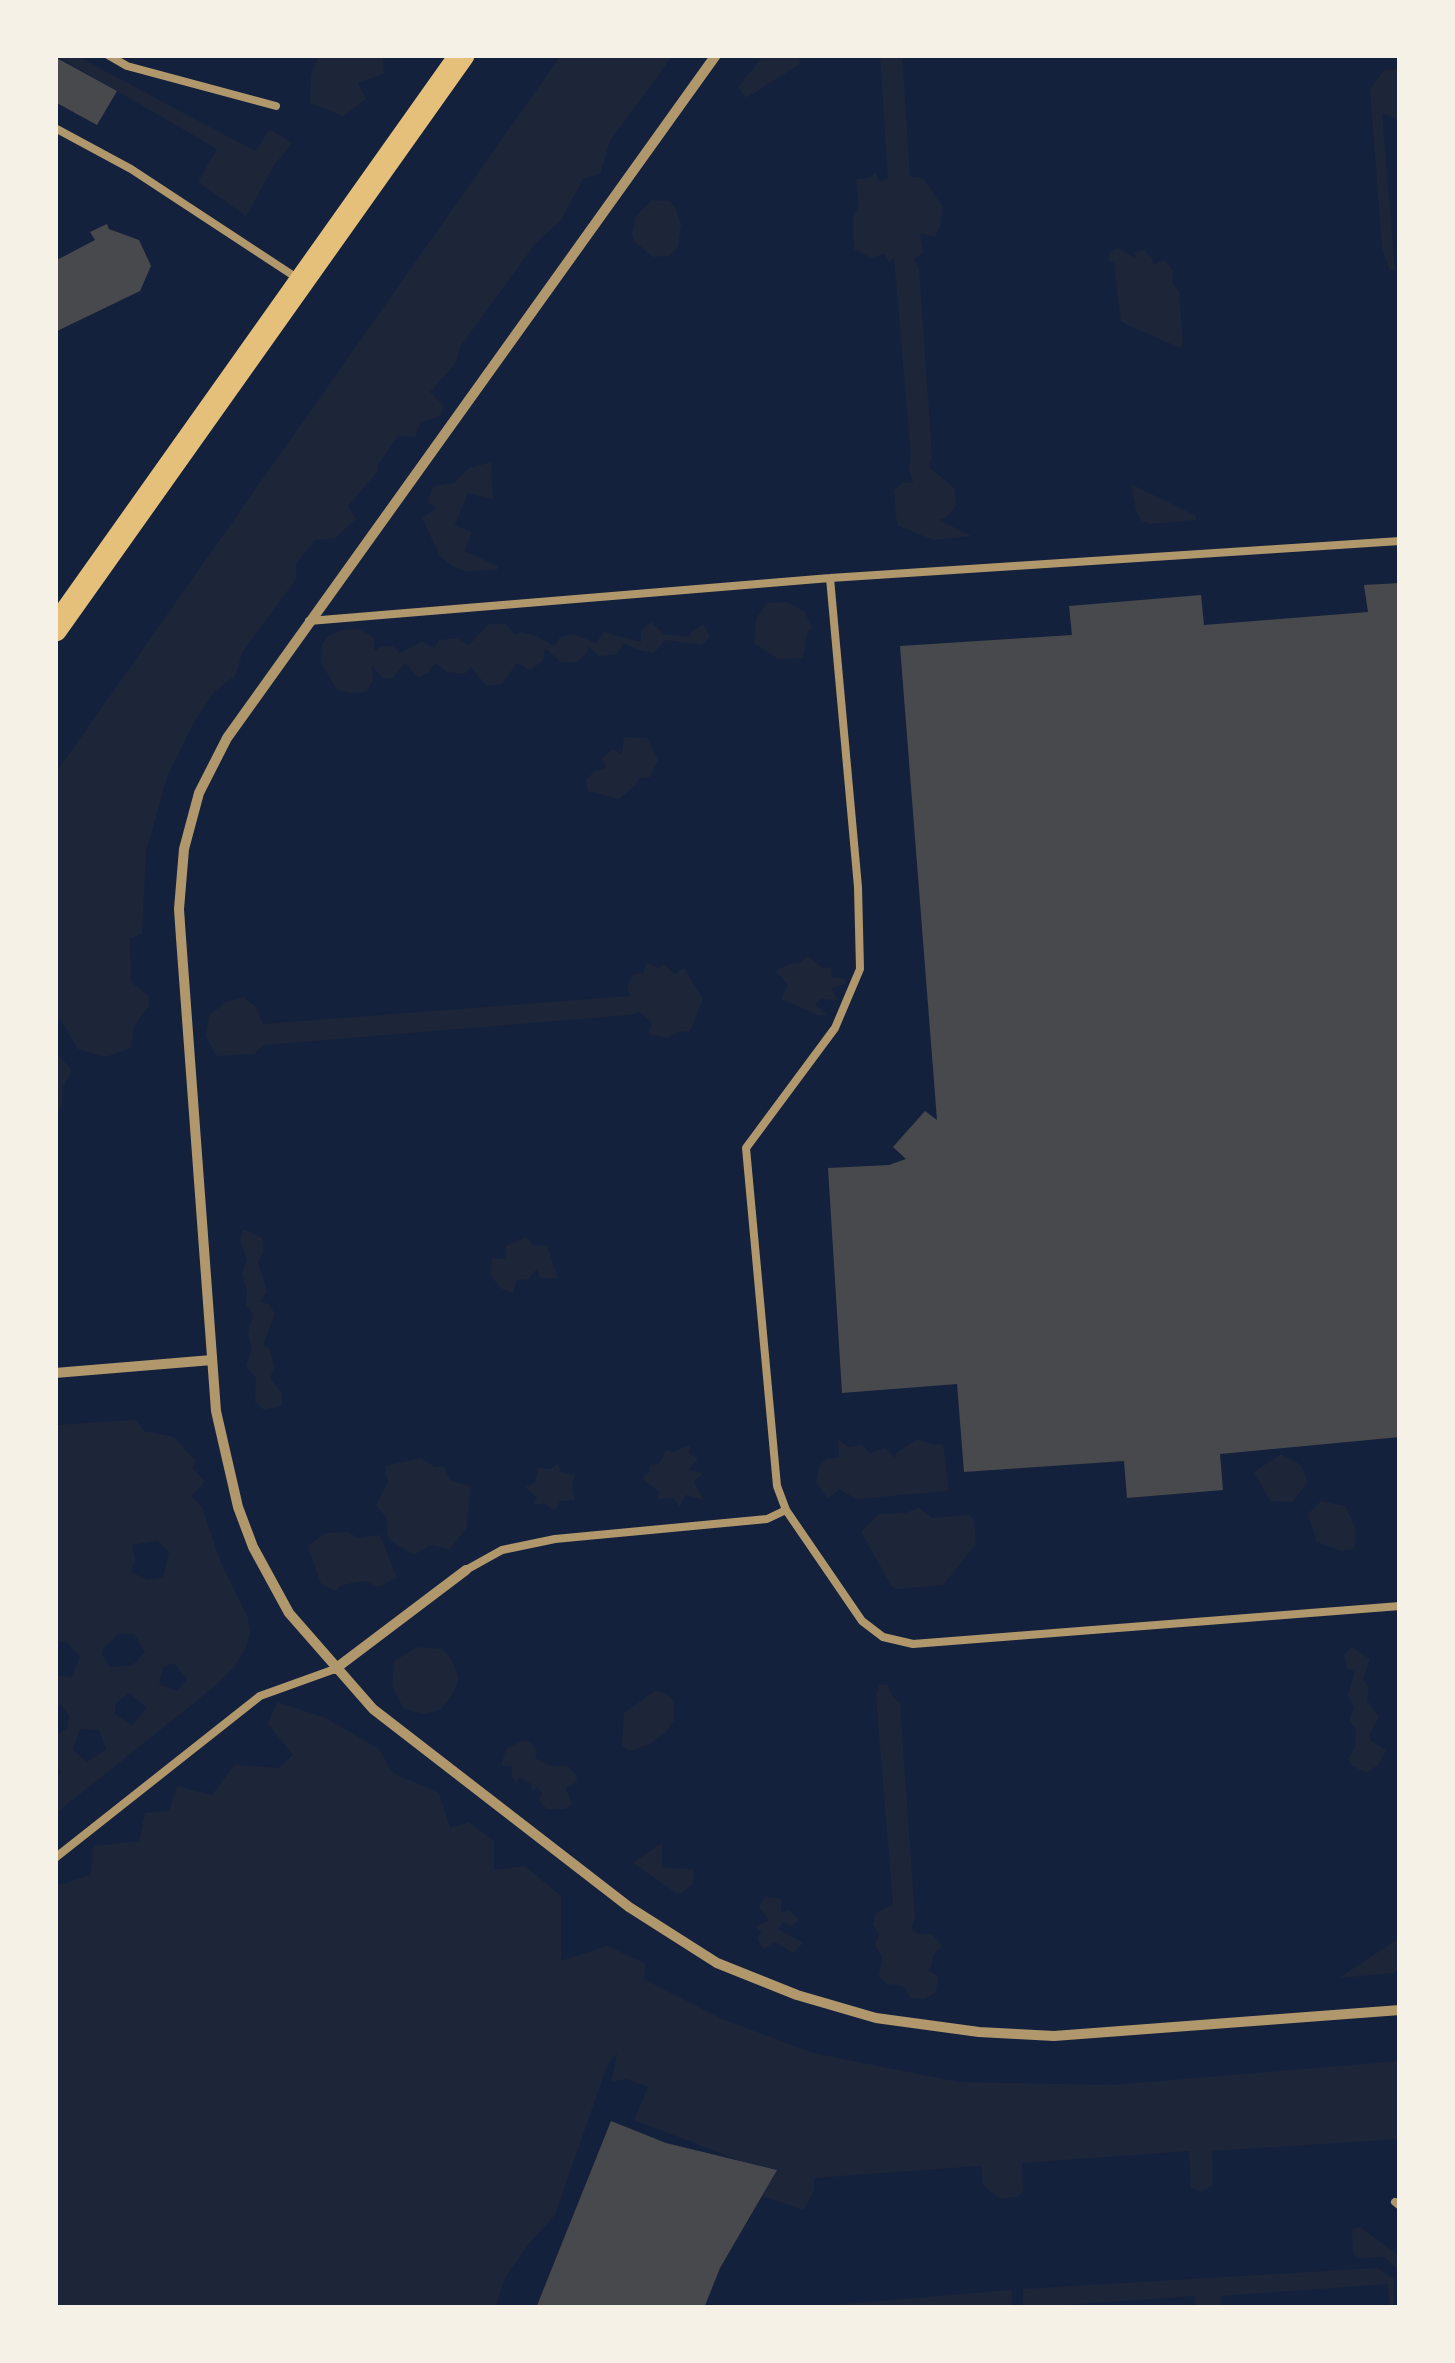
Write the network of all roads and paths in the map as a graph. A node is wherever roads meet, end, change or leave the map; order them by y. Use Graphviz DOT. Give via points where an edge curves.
graph roads {
  1 [pos="108,55"];
  2 [pos="462,55"];
  3 [pos="716,55"];
  4 [pos="276,106"];
  5 [pos="55,128"];
  6 [pos="301,280"];
  7 [pos="1400,541"];
  8 [pos="830,578"];
  9 [pos="309,621"];
  10 [pos="55,629"];
  11 [pos="212,1360"];
  12 [pos="55,1374"];
  13 [pos="786,1510"];
  14 [pos="466,1570"];
  15 [pos="1400,1606"];
  16 [pos="335,1669"];
  17 [pos="55,1858"];
  18 [pos="1400,2010"];
  1 -- 4 [label="lane" via="127,66"];
  2 -- 6 [label="main road"];
  3 -- 9 [label="street"];
  5 -- 6 [label="lane"];
  6 -- 10 [label="main road"];
  7 -- 8 [label="lane"];
  8 -- 9 [label="lane"];
  8 -- 13 [label="lane" via="860,969 835,1028 746,1148 777,1486"];
  9 -- 11 [label="street" via="227,738 199,794 184,849 180,938"];
  11 -- 12 [label="street"];
  11 -- 16 [label="street" via="226,1462 253,1546 290,1612"];
  13 -- 14 [label="lane" via="767,1519 554,1539 502,1550"];
  13 -- 15 [label="lane" via="862,1621 883,1637 912,1644"];
  14 -- 16 [label="street"];
  16 -- 17 [label="lane" via="260,1696"];
  16 -- 18 [label="street" via="424,1751 629,1907 717,1963 797,1995 876,2018 1054,2036"];
}
